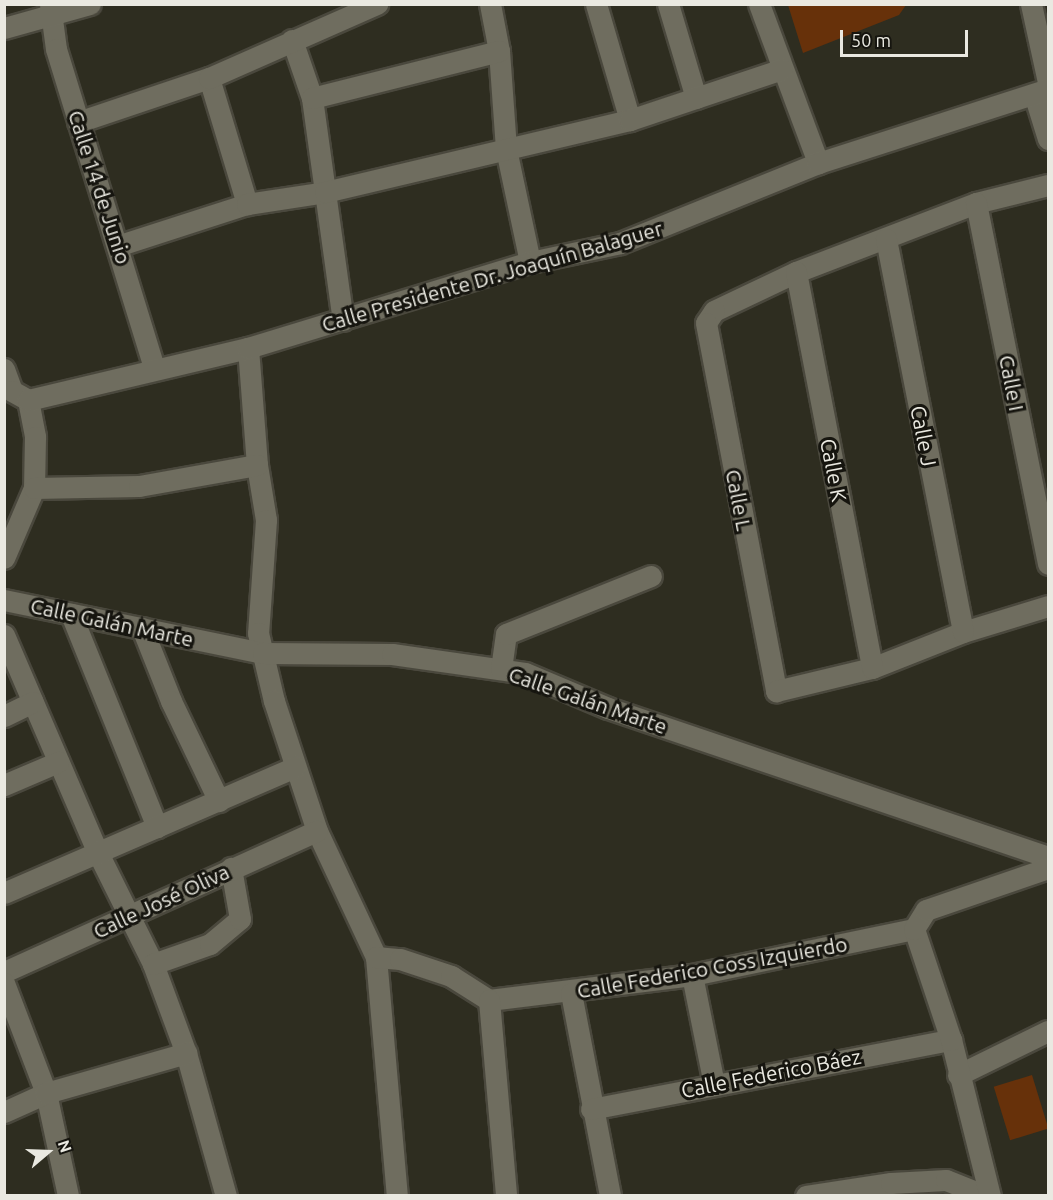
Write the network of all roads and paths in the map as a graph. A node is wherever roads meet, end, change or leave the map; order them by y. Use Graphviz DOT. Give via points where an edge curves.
graph roads {
  1 [pos="90,4"];
  2 [pos="377,4"];
  3 [pos="490,4"];
  4 [pos="596,4"];
  5 [pos="668,4"];
  6 [pos="759,4"];
  7 [pos="1031,4"];
  8 [pos="50,9"];
  9 [pos="4,28"];
  10 [pos="292,40"];
  11 [pos="499,51"];
  12 [pos="782,69"];
  13 [pos="209,78"];
  14 [pos="1044,88"];
  15 [pos="312,98"];
  16 [pos="696,98"];
  17 [pos="630,120"];
  18 [pos="78,122"];
  19 [pos="1048,139"];
  20 [pos="506,149"];
  21 [pos="818,163"];
  22 [pos="1048,184"];
  23 [pos="325,192"];
  24 [pos="976,203"];
  25 [pos="247,204"];
  26 [pos="886,239"];
  27 [pos="120,245"];
  28 [pos="530,262"];
  29 [pos="796,272"];
  30 [pos="343,320"];
  31 [pos="248,348"];
  32 [pos="154,368"];
  33 [pos="4,369"];
  34 [pos="15,394"];
  35 [pos="257,465"];
  36 [pos="34,488"];
  37 [pos="6,548"];
  38 [pos="1048,564"];
  39 [pos="651,576"];
  40 [pos="4,600"];
  41 [pos="1048,606"];
  42 [pos="71,614"];
  43 [pos="142,628"];
  44 [pos="963,632"];
  45 [pos="4,635"];
  46 [pos="263,653"];
  47 [pos="872,668"];
  48 [pos="501,669"];
  49 [pos="33,702"];
  50 [pos="4,716"];
  51 [pos="58,762"];
  52 [pos="296,768"];
  53 [pos="4,785"];
  54 [pos="219,801"];
  55 [pos="157,827"];
  56 [pos="317,831"];
  57 [pos="98,853"];
  58 [pos="1048,857"];
  59 [pos="231,868"];
  60 [pos="1048,868"];
  61 [pos="4,893"];
  62 [pos="129,916"];
  63 [pos="914,929"];
  64 [pos="376,957"];
  65 [pos="153,964"];
  66 [pos="4,972"];
  67 [pos="693,975"];
  68 [pos="4,983"];
  69 [pos="571,993"];
  70 [pos="489,1000"];
  71 [pos="1048,1031"];
  72 [pos="951,1040"];
  73 [pos="186,1053"];
  74 [pos="958,1075"];
  75 [pos="714,1084"];
  76 [pos="46,1093"];
  77 [pos="591,1109"];
  78 [pos="4,1112"];
  79 [pos="68,1196"];
  80 [pos="226,1196"];
  81 [pos="397,1196"];
  82 [pos="506,1196"];
  83 [pos="610,1196"];
  84 [pos="806,1196"];
  85 [pos="988,1196"];
  1 -- 8 [label="street"];
  2 -- 10 [label="street"];
  3 -- 11 [label="street"];
  4 -- 17 [label="street"];
  5 -- 16 [label="street"];
  6 -- 12 [label="street"];
  7 -- 14 [label="street"];
  8 -- 9 [label="street"];
  8 -- 18 [label="street, Calle 14 de Junio"];
  10 -- 13 [label="street"];
  10 -- 15 [label="street"];
  11 -- 15 [label="street"];
  11 -- 20 [label="street"];
  12 -- 16 [label="street"];
  12 -- 21 [label="street"];
  13 -- 18 [label="street"];
  13 -- 25 [label="street"];
  14 -- 19 [label="street"];
  14 -- 21 [label="street, Calle Presidente Dr. Joaquín Balaguer"];
  15 -- 23 [label="street"];
  16 -- 17 [label="street"];
  17 -- 20 [label="street"];
  18 -- 27 [label="street, Calle 14 de Junio"];
  20 -- 23 [label="street"];
  20 -- 28 [label="street"];
  21 -- 28 [label="street, Calle Presidente Dr. Joaquín Balaguer" via="620,243"];
  22 -- 24 [label="street"];
  23 -- 25 [label="street"];
  23 -- 30 [label="street"];
  24 -- 26 [label="street"];
  24 -- 38 [label="street, Calle I"];
  25 -- 27 [label="street"];
  26 -- 29 [label="street"];
  26 -- 44 [label="street, Calle J"];
  27 -- 32 [label="street, Calle 14 de Junio"];
  28 -- 30 [label="street, Calle Presidente Dr. Joaquín Balaguer"];
  29 -- 47 [label="street, Calle K"];
  29 -- 47 [label="street, Calle L" via="714,310 706,323 776,691"];
  30 -- 31 [label="street, Calle Presidente Dr. Joaquín Balaguer"];
  31 -- 32 [label="street, Calle Presidente Dr. Joaquín Balaguer"];
  31 -- 35 [label="street"];
  32 -- 34 [label="street, Calle Presidente Dr. Joaquín Balaguer"];
  33 -- 34 [label="street"];
  34 -- 36 [label="street" via="35,437"];
  35 -- 36 [label="street" via="139,486"];
  35 -- 46 [label="street" via="266,520 258,633"];
  36 -- 37 [label="street"];
  39 -- 48 [label="street" via="506,634"];
  40 -- 42 [label="street, Calle Galán Marte"];
  41 -- 44 [label="street"];
  42 -- 43 [label="street, Calle Galán Marte"];
  42 -- 55 [label="street"];
  43 -- 46 [label="street, Calle Galán Marte"];
  43 -- 54 [label="street"];
  44 -- 47 [label="street"];
  45 -- 49 [label="street"];
  46 -- 48 [label="street, Calle Galán Marte" via="392,654"];
  46 -- 52 [label="street"];
  48 -- 58 [label="street, Calle Galán Marte" via="525,673 608,708"];
  49 -- 50 [label="street"];
  49 -- 51 [label="street"];
  51 -- 53 [label="street"];
  51 -- 57 [label="street"];
  52 -- 54 [label="street"];
  52 -- 56 [label="street"];
  54 -- 55 [label="street"];
  55 -- 57 [label="street"];
  56 -- 59 [label="street, Calle José Oliva"];
  56 -- 64 [label="street"];
  57 -- 61 [label="street"];
  57 -- 62 [label="street"];
  59 -- 62 [label="street, Calle José Oliva"];
  59 -- 65 [label="street" via="240,919 210,944"];
  60 -- 63 [label="street" via="926,910"];
  62 -- 65 [label="street"];
  62 -- 66 [label="street, Calle José Oliva"];
  63 -- 67 [label="street, Calle Federico Coss Izquierdo"];
  63 -- 72 [label="street"];
  64 -- 70 [label="street" via="400,959 451,976"];
  64 -- 81 [label="street"];
  65 -- 73 [label="street"];
  67 -- 69 [label="street, Calle Federico Coss Izquierdo"];
  67 -- 75 [label="street"];
  68 -- 76 [label="street"];
  69 -- 70 [label="street, Calle Federico Coss Izquierdo"];
  69 -- 77 [label="street"];
  70 -- 82 [label="street"];
  71 -- 74 [label="street"];
  72 -- 74 [label="street"];
  72 -- 75 [label="street, Calle Federico Báez"];
  73 -- 76 [label="street"];
  73 -- 80 [label="street"];
  74 -- 85 [label="street"];
  75 -- 77 [label="street, Calle Federico Báez"];
  76 -- 78 [label="street"];
  76 -- 79 [label="street"];
  77 -- 83 [label="street"];
  84 -- 85 [label="street" via="891,1183 946,1180"];
}
